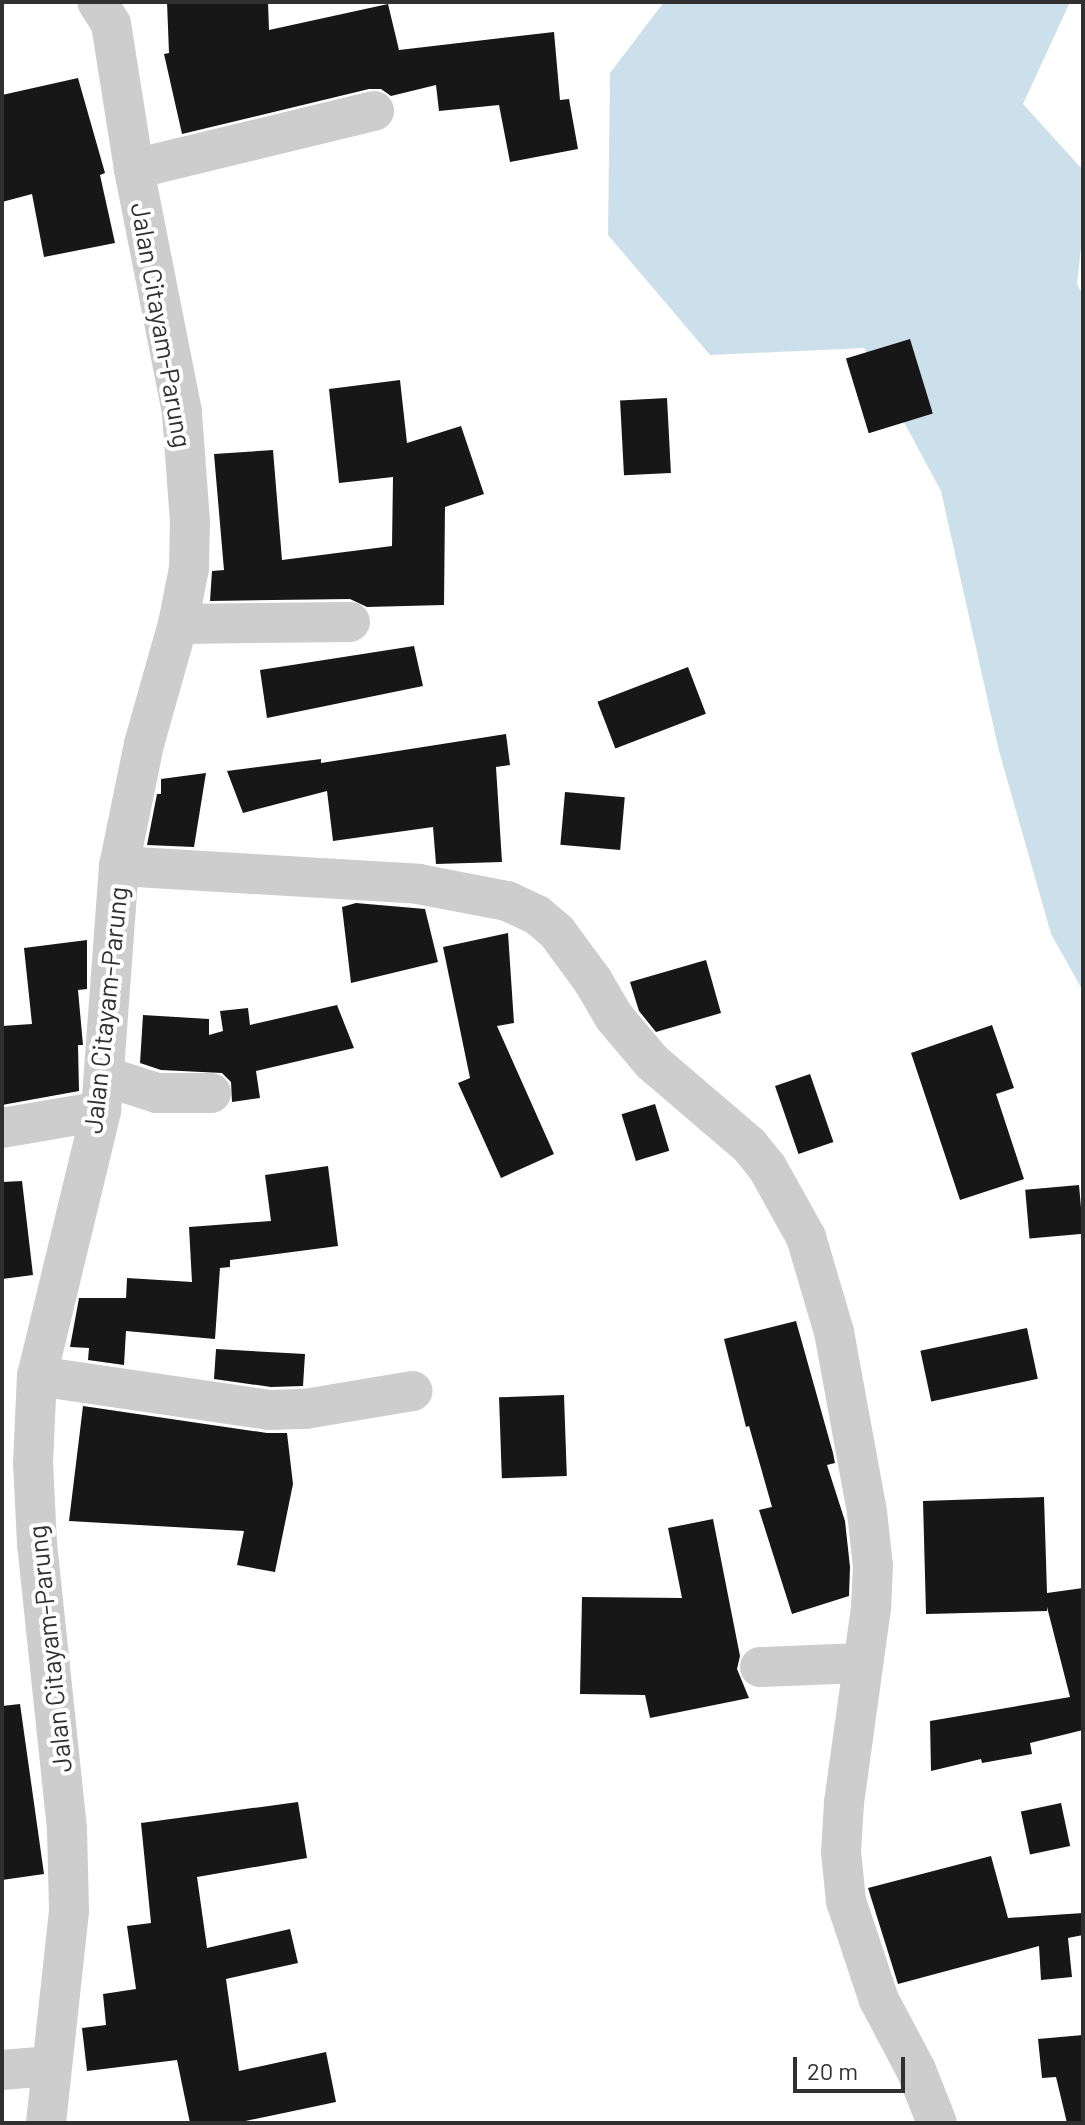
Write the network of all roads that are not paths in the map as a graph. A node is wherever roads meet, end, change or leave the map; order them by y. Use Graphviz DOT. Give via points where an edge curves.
graph roads {
  1 [pos="111,9"];
  2 [pos="374,111"];
  3 [pos="134,169"];
  4 [pos="350,622"];
  5 [pos="178,624"];
  6 [pos="119,866"];
  7 [pos="211,1093"];
  8 [pos="103,1094"];
  9 [pos="2,1128"];
  10 [pos="37,1376"];
  11 [pos="413,1391"];
  12 [pos="861,1663"];
  13 [pos="760,1667"];
  14 [pos="51,2066"];
  15 [pos="2,2070"];
  16 [pos="46,2123"];
  17 [pos="937,2123"];
  1 -- 3 [label="street, Jalan Citayam-Parung"];
  2 -- 3 [label="street"];
  3 -- 5 [label="street, Jalan Citayam-Parung" via="182,412 190,522 189,568"];
  4 -- 5 [label="street"];
  5 -- 6 [label="street, Jalan Citayam-Parung" via="144,744"];
  6 -- 8 [label="street, Jalan Citayam-Parung"];
  6 -- 12 [label="street" via="418,884 507,901 557,932 614,1017 652,1062 749,1145 767,1167 806,1237 834,1332 867,1512 873,1566"];
  7 -- 8 [label="street"];
  8 -- 9 [label="street"];
  8 -- 10 [label="street, Jalan Citayam-Parung"];
  10 -- 11 [label="street" via="270,1410"];
  10 -- 14 [label="street, Jalan Citayam-Parung" via="36,1530 67,1829 69,1910"];
  12 -- 13 [label="street"];
  12 -- 17 [label="street" via="841,1852 846,1901 879,2000"];
  14 -- 15 [label="street"];
  14 -- 16 [label="street, Jalan Citayam-Parung"];
}
